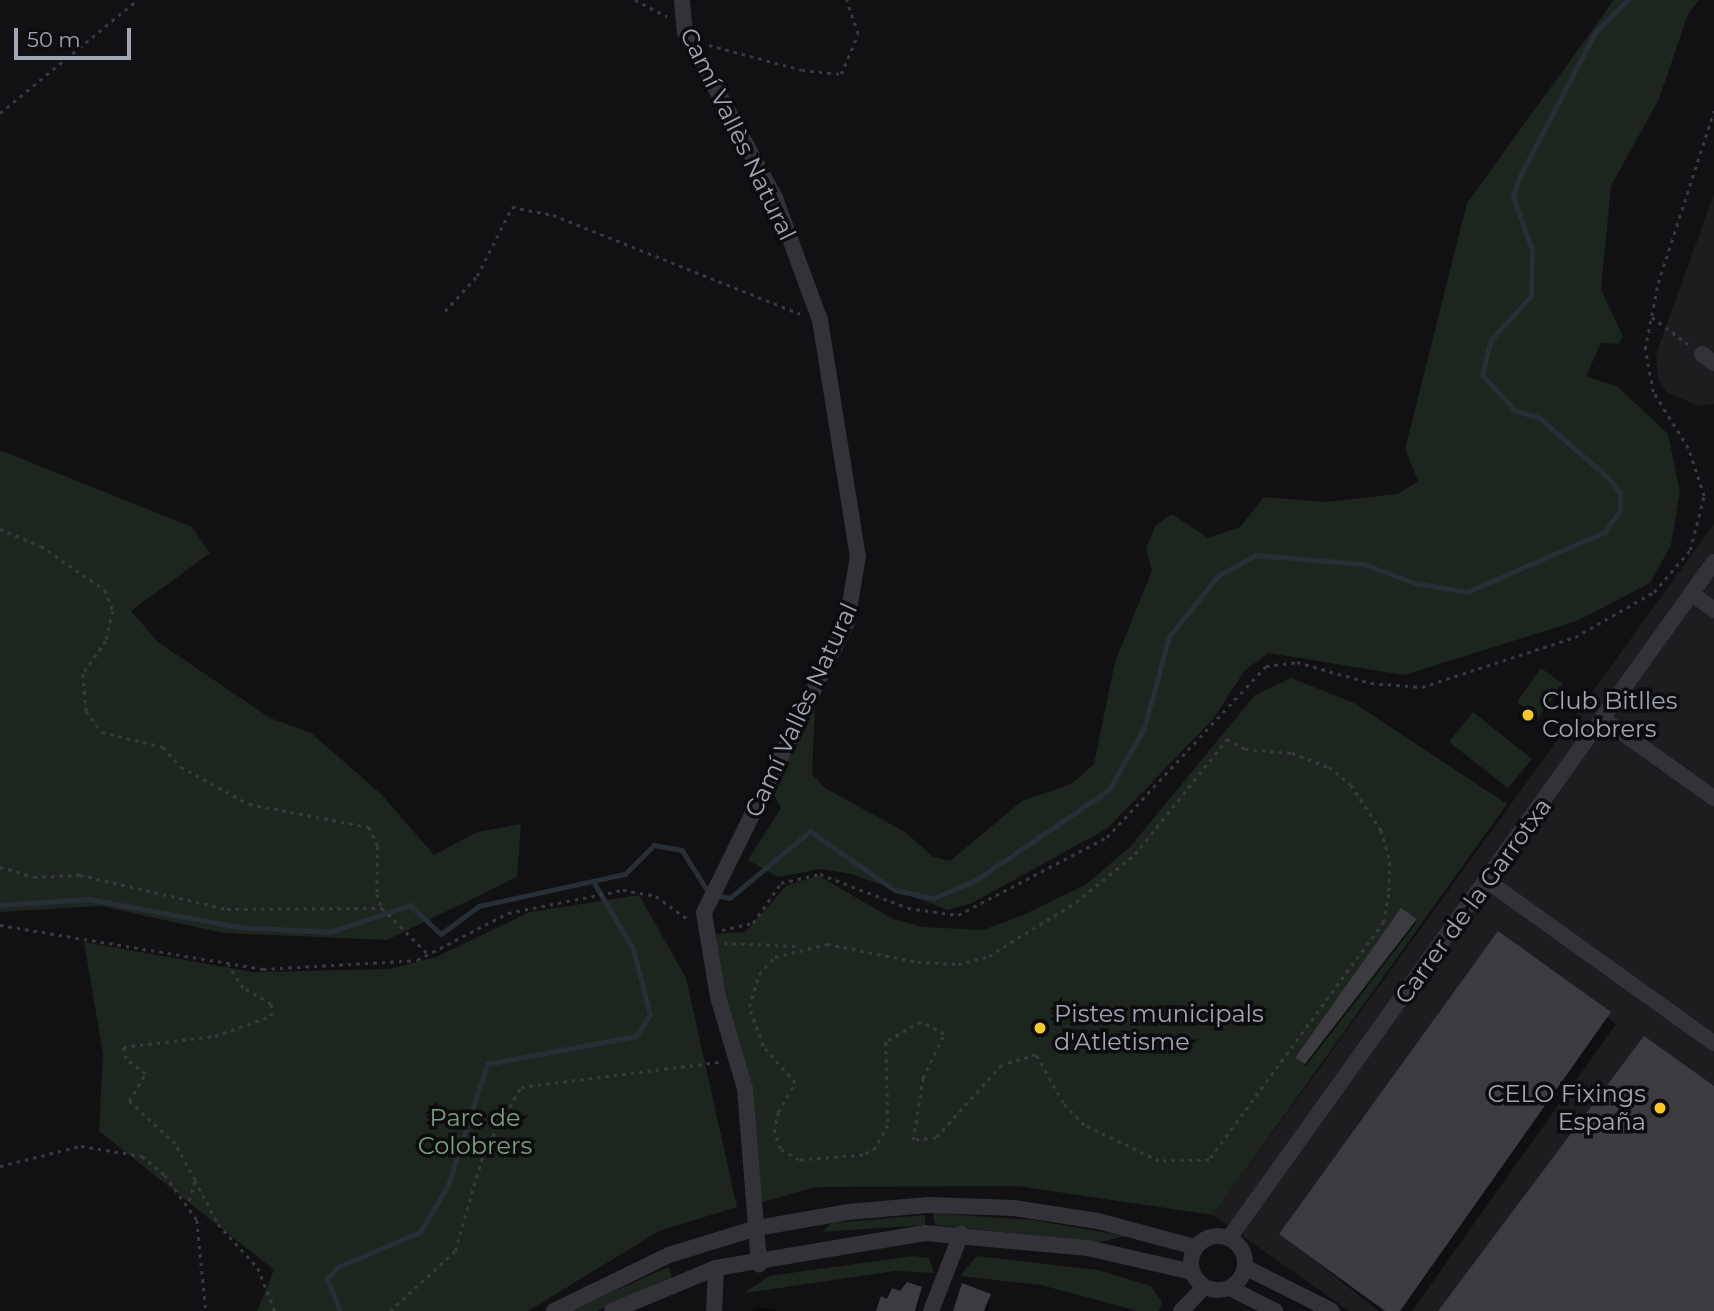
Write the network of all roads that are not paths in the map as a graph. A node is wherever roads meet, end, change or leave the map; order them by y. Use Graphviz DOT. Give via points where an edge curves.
graph roads {
  1 [pos="682,0"];
  2 [pos="1714,562"];
  3 [pos="1691,593"];
  4 [pos="1714,610"];
  5 [pos="1606,721"];
  6 [pos="1714,798"];
  7 [pos="1486,880"];
  8 [pos="1714,1043"];
  9 [pos="757,1228"];
  10 [pos="961,1234"];
  11 [pos="1229,1238"];
  12 [pos="1195,1247"];
  13 [pos="759,1261"];
  14 [pos="1245,1267"];
  15 [pos="716,1268"];
  16 [pos="1192,1272"];
  17 [pos="1204,1287"];
  18 [pos="1230,1287"];
  19 [pos="554,1311"];
  20 [pos="612,1311"];
  21 [pos="714,1311"];
  22 [pos="931,1311"];
  23 [pos="1181,1311"];
  24 [pos="1275,1311"];
  25 [pos="1332,1311"];
  1 -- 9 [label="street, Camí Vallès Natural" via="686,32 775,198 820,320 858,556 857,591 714,887 707,936 753,1147"];
  2 -- 3 [label="street, Carrer de la Garrotxa"];
  3 -- 4 [label="street"];
  3 -- 5 [label="street, Carrer de la Garrotxa"];
  5 -- 6 [label="street"];
  5 -- 7 [label="street, Carrer de la Garrotxa"];
  7 -- 8 [label="street"];
  7 -- 11 [label="street, Carrer de la Garrotxa"];
  9 -- 12 [label="street" via="928,1205 1014,1209 1098,1220"];
  9 -- 13 [label="street, Camí Vallès Natural"];
  9 -- 19 [label="street" via="669,1255"];
  10 -- 13 [label="street" via="925,1233"];
  10 -- 16 [label="street" via="1088,1248"];
  10 -- 22 [label="street"];
  11 -- 12 [label="street" via="1214,1236"];
  11 -- 14 [label="street" via="1242,1250"];
  12 -- 16 [label="street"];
  13 -- 15 [label="street"];
  14 -- 18 [label="street"];
  14 -- 25 [label="street"];
  15 -- 20 [label="street"];
  15 -- 21 [label="street"];
  16 -- 17 [label="street"];
  17 -- 18 [label="street"];
  17 -- 23 [label="street"];
  18 -- 24 [label="street"];
}
